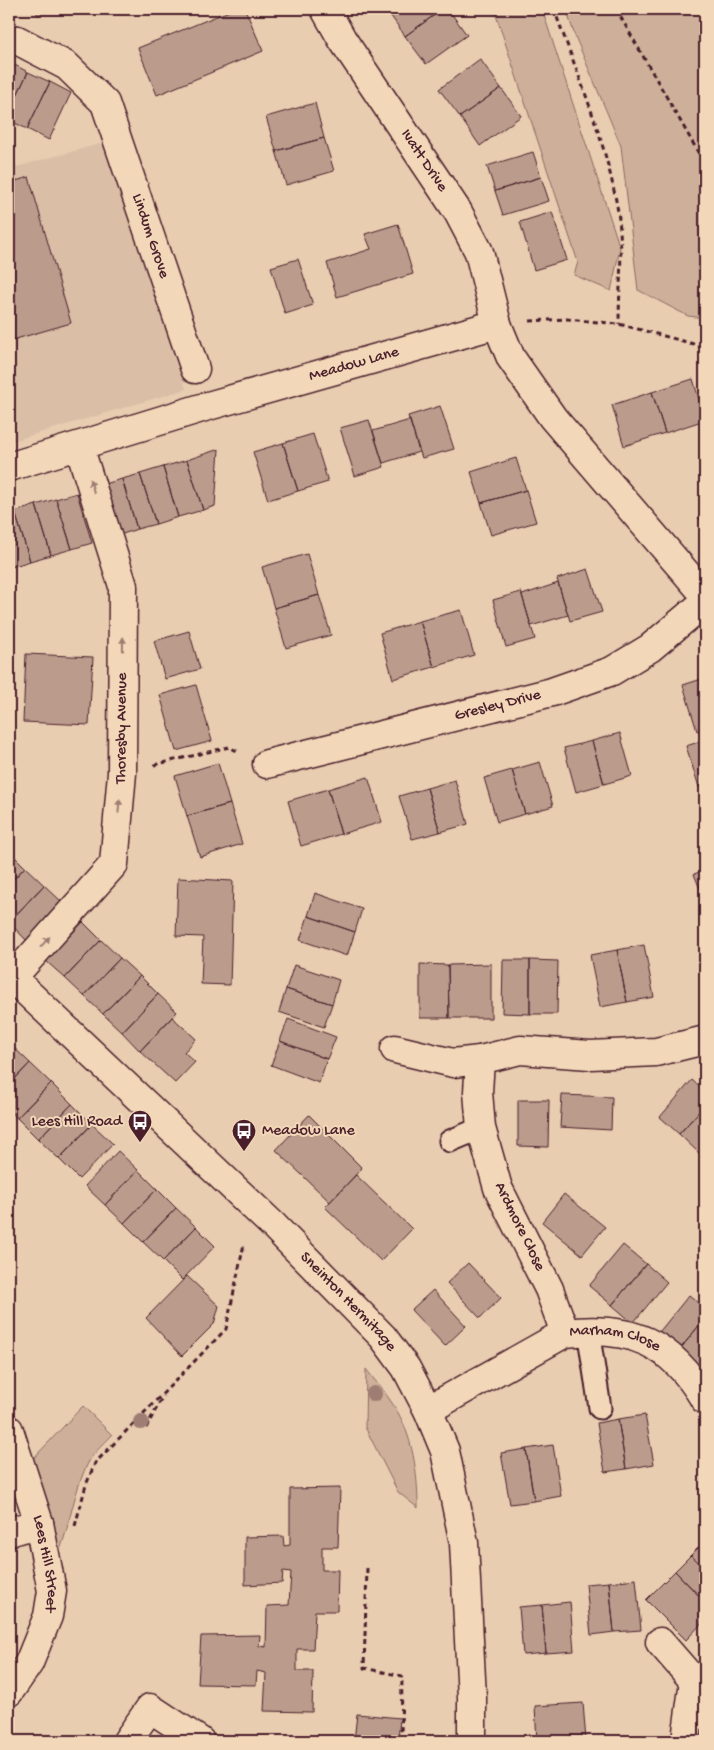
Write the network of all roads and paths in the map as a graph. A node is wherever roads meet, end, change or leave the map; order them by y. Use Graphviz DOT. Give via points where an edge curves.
graph roads {
  1 [pos="324,9"];
  2 [pos="554,9"];
  3 [pos="616,9"];
  4 [pos="9,39"];
  5 [pos="705,164"];
  6 [pos="497,324"];
  7 [pos="619,324"];
  8 [pos="705,347"];
  9 [pos="195,369"];
  10 [pos="79,446"];
  11 [pos="9,467"];
  12 [pos="705,595"];
  13 [pos="705,602"];
  14 [pos="267,764"];
  15 [pos="122,773"];
  16 [pos="11,977"];
  17 [pos="705,1040"];
  18 [pos="395,1048"];
  19 [pos="480,1060"];
  20 [pos="480,1128"];
  21 [pos="450,1141"];
  22 [pos="238,1282"];
  23 [pos="576,1331"];
  24 [pos="165,1393"];
  25 [pos="705,1400"];
  26 [pos="600,1408"];
  27 [pos="428,1410"];
  28 [pos="146,1428"];
  29 [pos="9,1430"];
  30 [pos="39,1522"];
  31 [pos="9,1532"];
  32 [pos="73,1535"];
  33 [pos="367,1568"];
  34 [pos="660,1642"];
  35 [pos="700,1679"];
  36 [pos="9,1692"];
  37 [pos="687,1732"];
  38 [pos="127,1741"];
  39 [pos="200,1741"];
  40 [pos="401,1741"];
  41 [pos="472,1741"];
  1 -- 6 [label="street, Ivatt Drive" via="468,231 479,252"];
  2 -- 7 [label="path" via="600,138 617,207"];
  3 -- 5 [label="path"];
  4 -- 9 [label="street, Lindum Grove" via="67,66 105,104"];
  6 -- 7 [label="path" via="567,319"];
  6 -- 10 [label="street, Meadow Lane"];
  6 -- 12 [label="street" via="511,358 553,418"];
  7 -- 8 [label="path"];
  10 -- 11 [label="street, Meadow Lane"];
  15 -- 10 [label="street, Thoresby Avenue, one-way" via="124,586"];
  13 -- 14 [label="street, Gresley Drive" via="650,648 612,671 552,692"];
  14 -- 15 [label="path" via="229,747"];
  16 -- 15 [label="street, Thoresby Avenue, one-way" via="114,864"];
  16 -- 27 [label="street, Sneinton Hermitage" via="274,1226 362,1316 406,1368"];
  17 -- 19 [label="street" via="656,1052 590,1055 520,1050"];
  18 -- 19 [label="street" via="453,1063"];
  19 -- 20 [label="street, Ardmore Close"];
  20 -- 21 [label="lane"];
  20 -- 23 [label="street, Ardmore Close" via="498,1188 549,1290"];
  22 -- 24 [label="path" via="226,1329"];
  23 -- 25 [label="street, Marham Close" via="621,1333 651,1342 682,1366"];
  23 -- 26 [label="lane"];
  23 -- 27 [label="street, Marham Close"];
  24 -- 28 [label="path"];
  24 -- 32 [label="path" via="95,1463"];
  27 -- 41 [label="street, Sneinton Hermitage" via="445,1451 464,1543"];
  29 -- 30 [label="street, Lees Hill Street"];
  30 -- 31 [label="street"];
  30 -- 36 [label="street, Lees Hill Street" via="52,1591 48,1616 29,1663"];
  33 -- 40 [label="path" via="364,1668 402,1676"];
  34 -- 35 [label="street"];
  35 -- 37 [label="street"];
  38 -- 39 [label="street" via="150,1708"];
}
